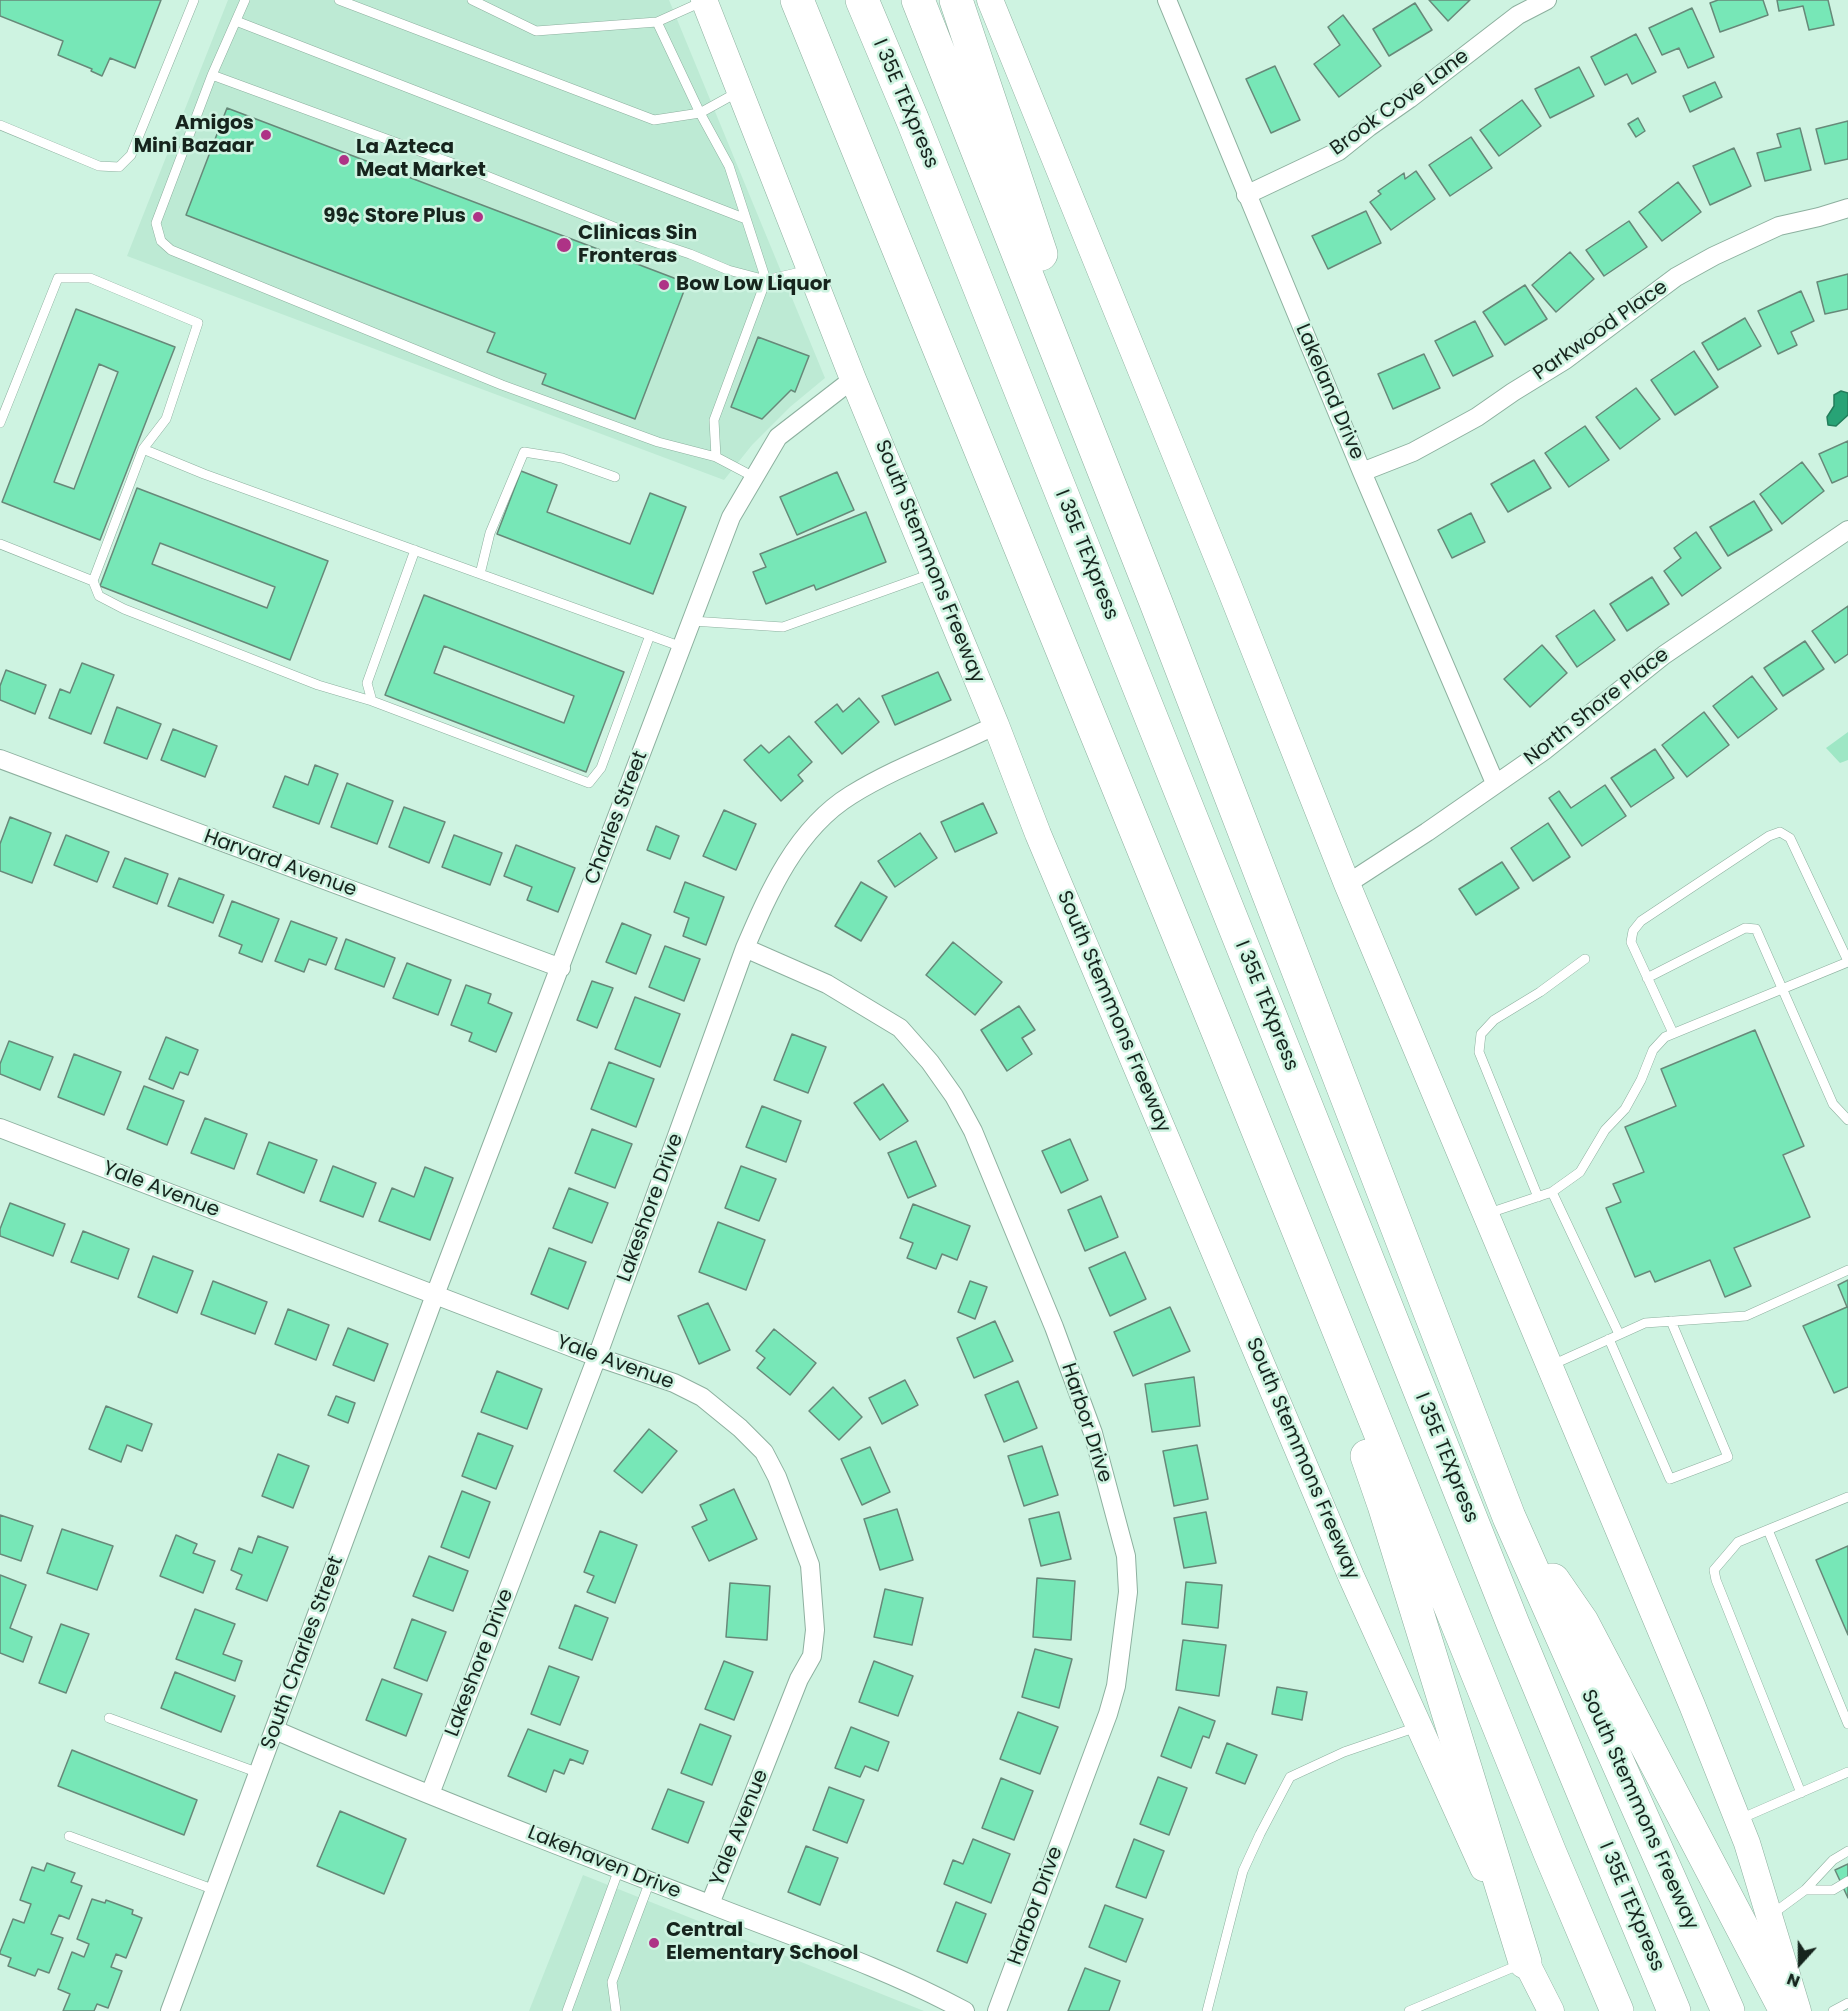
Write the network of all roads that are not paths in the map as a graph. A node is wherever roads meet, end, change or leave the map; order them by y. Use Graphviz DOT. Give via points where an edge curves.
graph roads {
  1 [pos="194,0"];
  2 [pos="245,0"];
  3 [pos="339,0"];
  4 [pos="472,0"];
  5 [pos="704,0"];
  6 [pos="775,0"];
  7 [pos="797,0"];
  8 [pos="862,0"];
  9 [pos="918,0"];
  10 [pos="956,0"];
  11 [pos="990,0"];
  12 [pos="1167,0"];
  13 [pos="1547,0"];
  14 [pos="236,21"];
  15 [pos="657,22"];
  16 [pos="212,75"];
  17 [pos="740,91"];
  18 [pos="700,113"];
  19 [pos="0,125"];
  20 [pos="1246,195"];
  21 [pos="1848,208"];
  22 [pos="746,219"];
  23 [pos="906,267"];
  24 [pos="810,270"];
  25 [pos="766,280"];
  26 [pos="854,379"];
  27 [pos="0,423"];
  28 [pos="144,449"];
  29 [pos="716,457"];
  30 [pos="1362,472"];
  31 [pos="615,477"];
  32 [pos="754,477"];
  33 [pos="1848,530"];
  34 [pos="0,544"];
  35 [pos="415,550"];
  36 [pos="933,573"];
  37 [pos="480,574"];
  38 [pos="93,581"];
  39 [pos="1155,600"];
  40 [pos="692,621"];
  41 [pos="650,635"];
  42 [pos="682,647"];
  43 [pos="372,700"];
  44 [pos="996,725"];
  45 [pos="0,759"];
  46 [pos="1495,783"];
  47 [pos="1347,884"];
  48 [pos="745,948"];
  49 [pos="1585,959"];
  50 [pos="1848,962"];
  51 [pos="561,968"];
  52 [pos="1647,978"];
  53 [pos="1784,988"];
  54 [pos="1673,1033"];
  55 [pos="1223,1044"];
  56 [pos="1848,1120"];
  57 [pos="0,1128"];
  58 [pos="1552,1192"];
  59 [pos="1538,1197"];
  60 [pos="1486,1214"];
  61 [pos="1848,1270"];
  62 [pos="435,1295"];
  63 [pos="1671,1321"];
  64 [pos="1619,1334"];
  65 [pos="1609,1339"];
  66 [pos="597,1357"];
  67 [pos="1550,1366"];
  68 [pos="1848,1497"];
  69 [pos="1509,1517"];
  70 [pos="1768,1530"];
  71 [pos="109,1718"];
  72 [pos="1848,1724"];
  73 [pos="1419,1726"];
  74 [pos="275,1730"];
  75 [pos="1848,1772"];
  76 [pos="259,1773"];
  77 [pos="1801,1793"];
  78 [pos="430,1794"];
  79 [pos="1738,1820"];
  80 [pos="69,1836"];
  81 [pos="1848,1851"];
  82 [pos="619,1869"];
  83 [pos="651,1881"];
  84 [pos="1848,1881"];
  85 [pos="215,1890"];
  86 [pos="1805,1890"];
  87 [pos="710,1905"];
  88 [pos="1769,1917"];
  89 [pos="1525,1962"];
  90 [pos="1848,2003"];
  91 [pos="170,2011"];
  92 [pos="567,2011"];
  93 [pos="616,2011"];
  94 [pos="965,2011"];
  95 [pos="997,2011"];
  96 [pos="1207,2011"];
  97 [pos="1410,2011"];
  98 [pos="1551,2011"];
  99 [pos="1617,2011"];
  100 [pos="1674,2011"];
  101 [pos="1728,2011"];
  102 [pos="1786,2011"];
  103 [pos="1798,2011"];
  104 [pos="1833,2011"];
  1 -- 19 [label="lane" via="131,155 118,167 99,166"];
  2 -- 14 [label="lane"];
  3 -- 18 [label="lane" via="654,120"];
  4 -- 15 [label="lane" via="536,31"];
  5 -- 15 [label="lane"];
  5 -- 17 [label="main road, South Stemmons Freeway"];
  6 -- 23 [label="highway"];
  7 -- 23 [label="highway"];
  8 -- 100 [label="highway, I 35E TEXpress" via="1512,1624"];
  9 -- 39 [label="highway, South Stemmons Freeway"];
  10 -- 39 [label="highway"];
  11 -- 47 [label="main road"];
  12 -- 20 [label="street, Lakeland Drive"];
  13 -- 20 [label="street, Brook Cove Lane" via="1518,15 1340,151"];
  14 -- 16 [label="lane"];
  14 -- 22 [label="lane"];
  15 -- 18 [label="lane"];
  16 -- 25 [label="lane" via="728,270"];
  16 -- 29 [label="lane" via="156,223 161,241 171,250 502,385 658,442"];
  17 -- 18 [label="lane"];
  17 -- 24 [label="main road, South Stemmons Freeway"];
  18 -- 22 [label="lane" via="729,166"];
  20 -- 30 [label="street, Lakeland Drive"];
  21 -- 30 [label="street, Parkwood Place" via="1779,226 1714,256 1676,277 1565,360 1477,417 1413,452"];
  22 -- 25 [label="lane"];
  23 -- 55 [label="highway"];
  24 -- 25 [label="lane"];
  24 -- 26 [label="main road, South Stemmons Freeway"];
  25 -- 29 [label="lane" via="714,420"];
  26 -- 32 [label="street, Charles Street" via="778,437"];
  26 -- 36 [label="main road, South Stemmons Freeway"];
  27 -- 28 [label="lane" via="58,278 90,278 198,323 166,419"];
  28 -- 35 [label="lane"];
  28 -- 38 [label="lane"];
  29 -- 32 [label="lane"];
  30 -- 46 [label="street, Lakeland Drive"];
  31 -- 37 [label="lane" via="562,458 524,452 490,533"];
  32 -- 40 [label="street, Charles Street" via="731,517"];
  33 -- 46 [label="street, North Shore Place" via="1664,655 1545,750"];
  34 -- 38 [label="lane"];
  35 -- 37 [label="lane"];
  35 -- 43 [label="lane" via="367,683"];
  36 -- 40 [label="lane" via="783,627"];
  36 -- 44 [label="main road, South Stemmons Freeway"];
  37 -- 41 [label="lane"];
  38 -- 43 [label="lane" via="99,596 124,609 318,685"];
  39 -- 69 [label="highway, South Stemmons Freeway"];
  40 -- 42 [label="street, Charles Street"];
  41 -- 42 [label="lane"];
  41 -- 43 [label="lane" via="601,768 589,783"];
  42 -- 51 [label="street, Charles Street"];
  44 -- 48 [label="street, Lakeshore Drive" via="850,795 820,820 789,858"];
  44 -- 73 [label="main road, South Stemmons Freeway" via="1056,878 1351,1576"];
  45 -- 51 [label="street, Harvard Avenue"];
  46 -- 47 [label="street, North Shore Place"];
  47 -- 60 [label="main road"];
  48 -- 66 [label="street, Lakeshore Drive"];
  48 -- 95 [label="street, Harbor Drive" via="827,984 900,1028 954,1096 973,1131 1054,1327 1093,1433 1126,1556 1128,1592 1116,1686"];
  49 -- 59 [label="lane" via="1494,1020 1481,1035 1479,1052"];
  50 -- 52 [label="lane" via="1790,838 1780,832 1641,921 1631,942"];
  50 -- 53 [label="lane"];
  51 -- 62 [label="street, Charles Street"];
  52 -- 53 [label="lane" via="1745,928 1756,929"];
  52 -- 54 [label="lane"];
  53 -- 54 [label="lane"];
  53 -- 56 [label="lane" via="1833,1104"];
  54 -- 58 [label="lane" via="1653,1050 1625,1109 1605,1130 1580,1172"];
  55 -- 89 [label="highway" via="1384,1505"];
  55 -- 99 [label="highway"];
  57 -- 62 [label="street, Yale Avenue"];
  58 -- 59 [label="lane"];
  58 -- 64 [label="lane"];
  59 -- 60 [label="lane"];
  60 -- 67 [label="main road"];
  61 -- 63 [label="lane" via="1746,1316"];
  62 -- 66 [label="street, Yale Avenue"];
  62 -- 74 [label="street, South Charles Street"];
  63 -- 64 [label="lane" via="1645,1323"];
  63 -- 65 [label="lane" via="1728,1457 1670,1479"];
  64 -- 65 [label="lane"];
  65 -- 67 [label="lane"];
  66 -- 78 [label="street, Lakeshore Drive"];
  66 -- 87 [label="street, Yale Avenue" via="674,1383 702,1397 740,1428 764,1452 777,1477 810,1564 815,1630 812,1656 799,1679"];
  67 -- 79 [label="main road"];
  68 -- 70 [label="lane"];
  69 -- 101 [label="highway, South Stemmons Freeway"];
  69 -- 102 [label="highway" via="1582,1622"];
  70 -- 72 [label="lane"];
  70 -- 77 [label="lane" via="1738,1542 1714,1570"];
  71 -- 76 [label="lane"];
  73 -- 89 [label="main road, South Stemmons Freeway"];
  73 -- 96 [label="lane" via="1344,1752 1290,1777 1243,1872"];
  74 -- 76 [label="street, South Charles Street"];
  74 -- 78 [label="street, Lakehaven Drive"];
  75 -- 77 [label="lane"];
  76 -- 85 [label="street, South Charles Street"];
  77 -- 79 [label="lane"];
  78 -- 82 [label="street, Lakehaven Drive"];
  79 -- 88 [label="main road"];
  80 -- 85 [label="lane"];
  81 -- 86 [label="lane" via="1833,1860"];
  82 -- 83 [label="street, Lakehaven Drive"];
  82 -- 92 [label="lane"];
  83 -- 87 [label="street, Lakehaven Drive"];
  83 -- 93 [label="lane" via="612,1982"];
  84 -- 86 [label="lane" via="1833,1890"];
  85 -- 91 [label="street, South Charles Street"];
  86 -- 88 [label="lane"];
  87 -- 94 [label="street, Lakehaven Drive" via="849,1959"];
  88 -- 103 [label="main road"];
  89 -- 97 [label="lane"];
  89 -- 98 [label="main road, South Stemmons Freeway"];
  90 -- 104 [label="lane"];
}
